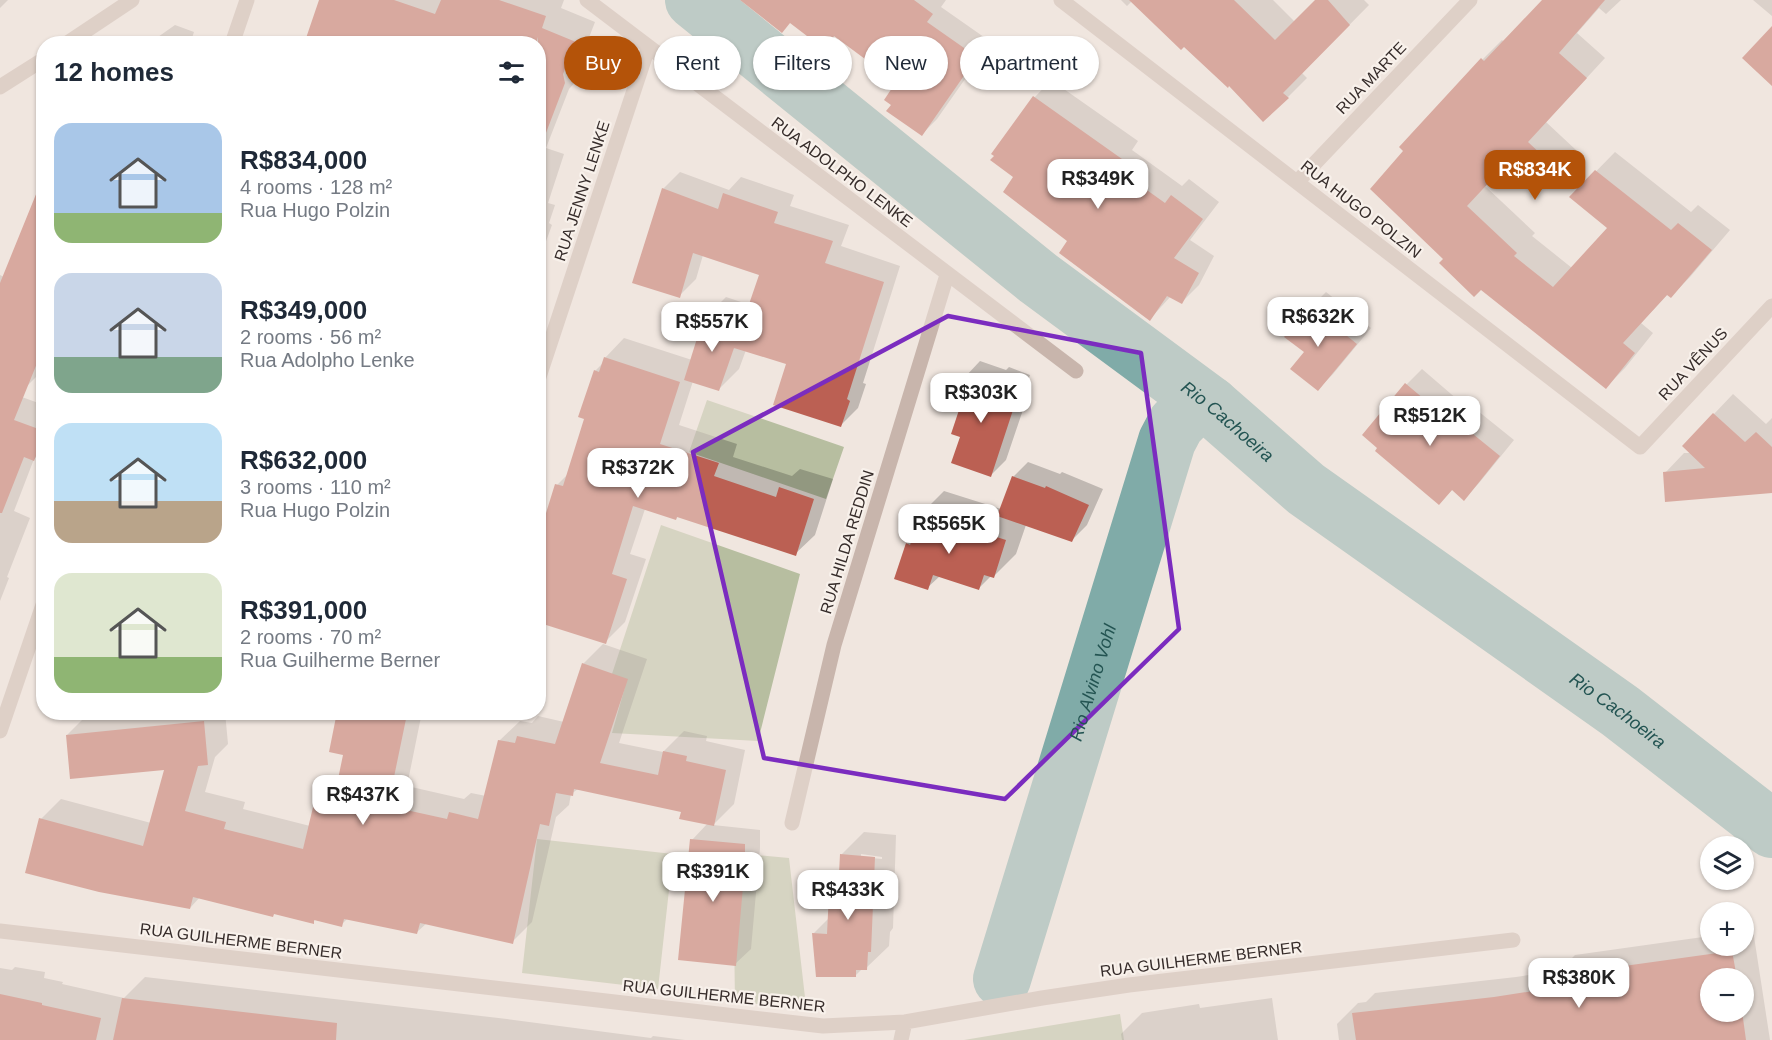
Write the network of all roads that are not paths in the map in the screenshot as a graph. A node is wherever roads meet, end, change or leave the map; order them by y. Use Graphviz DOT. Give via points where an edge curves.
graph roads {
  1 [pos="132,0"];
  2 [pos="247,0"];
  3 [pos="587,0"];
  4 [pos="1061,0"];
  5 [pos="1470,0"];
  6 [pos="78,36"];
  7 [pos="235,36"];
  8 [pos="648,48"];
  9 [pos="36,63"];
  10 [pos="0,87"];
  11 [pos="1297,182"];
  12 [pos="947,275"];
  13 [pos="1772,306"];
  14 [pos="546,356"];
  15 [pos="1076,371"];
  16 [pos="1640,447"];
  17 [pos="36,625"];
  18 [pos="0,731"];
  19 [pos="792,823"];
  20 [pos="0,931"];
  21 [pos="1513,940"];
  22 [pos="905,1022"];
  23 [pos="901,1040"];
  1 -- 6 [label="street"];
  2 -- 7 [label="street"];
  3 -- 8 [label="street, RUA ADOLPHO LENKE"];
  4 -- 11 [label="street, RUA HUGO POLZIN"];
  5 -- 11 [label="street, RUA MARTE"];
  8 -- 12 [label="street, RUA ADOLPHO LENKE"];
  8 -- 14 [label="street, RUA JENNY LENKE"];
  9 -- 10 [label="street"];
  11 -- 16 [label="street, RUA HUGO POLZIN"];
  12 -- 15 [label="street, RUA ADOLPHO LENKE"];
  12 -- 19 [label="street, RUA HILDA REDDIN" via="834,645"];
  13 -- 16 [label="street, RUA VÊNUS"];
  17 -- 18 [label="street"];
  20 -- 22 [label="street, RUA GUILHERME BERNER" via="823,1026"];
  21 -- 22 [label="street, RUA GUILHERME BERNER" via="1129,985"];
  22 -- 23 [label="street"];
}
